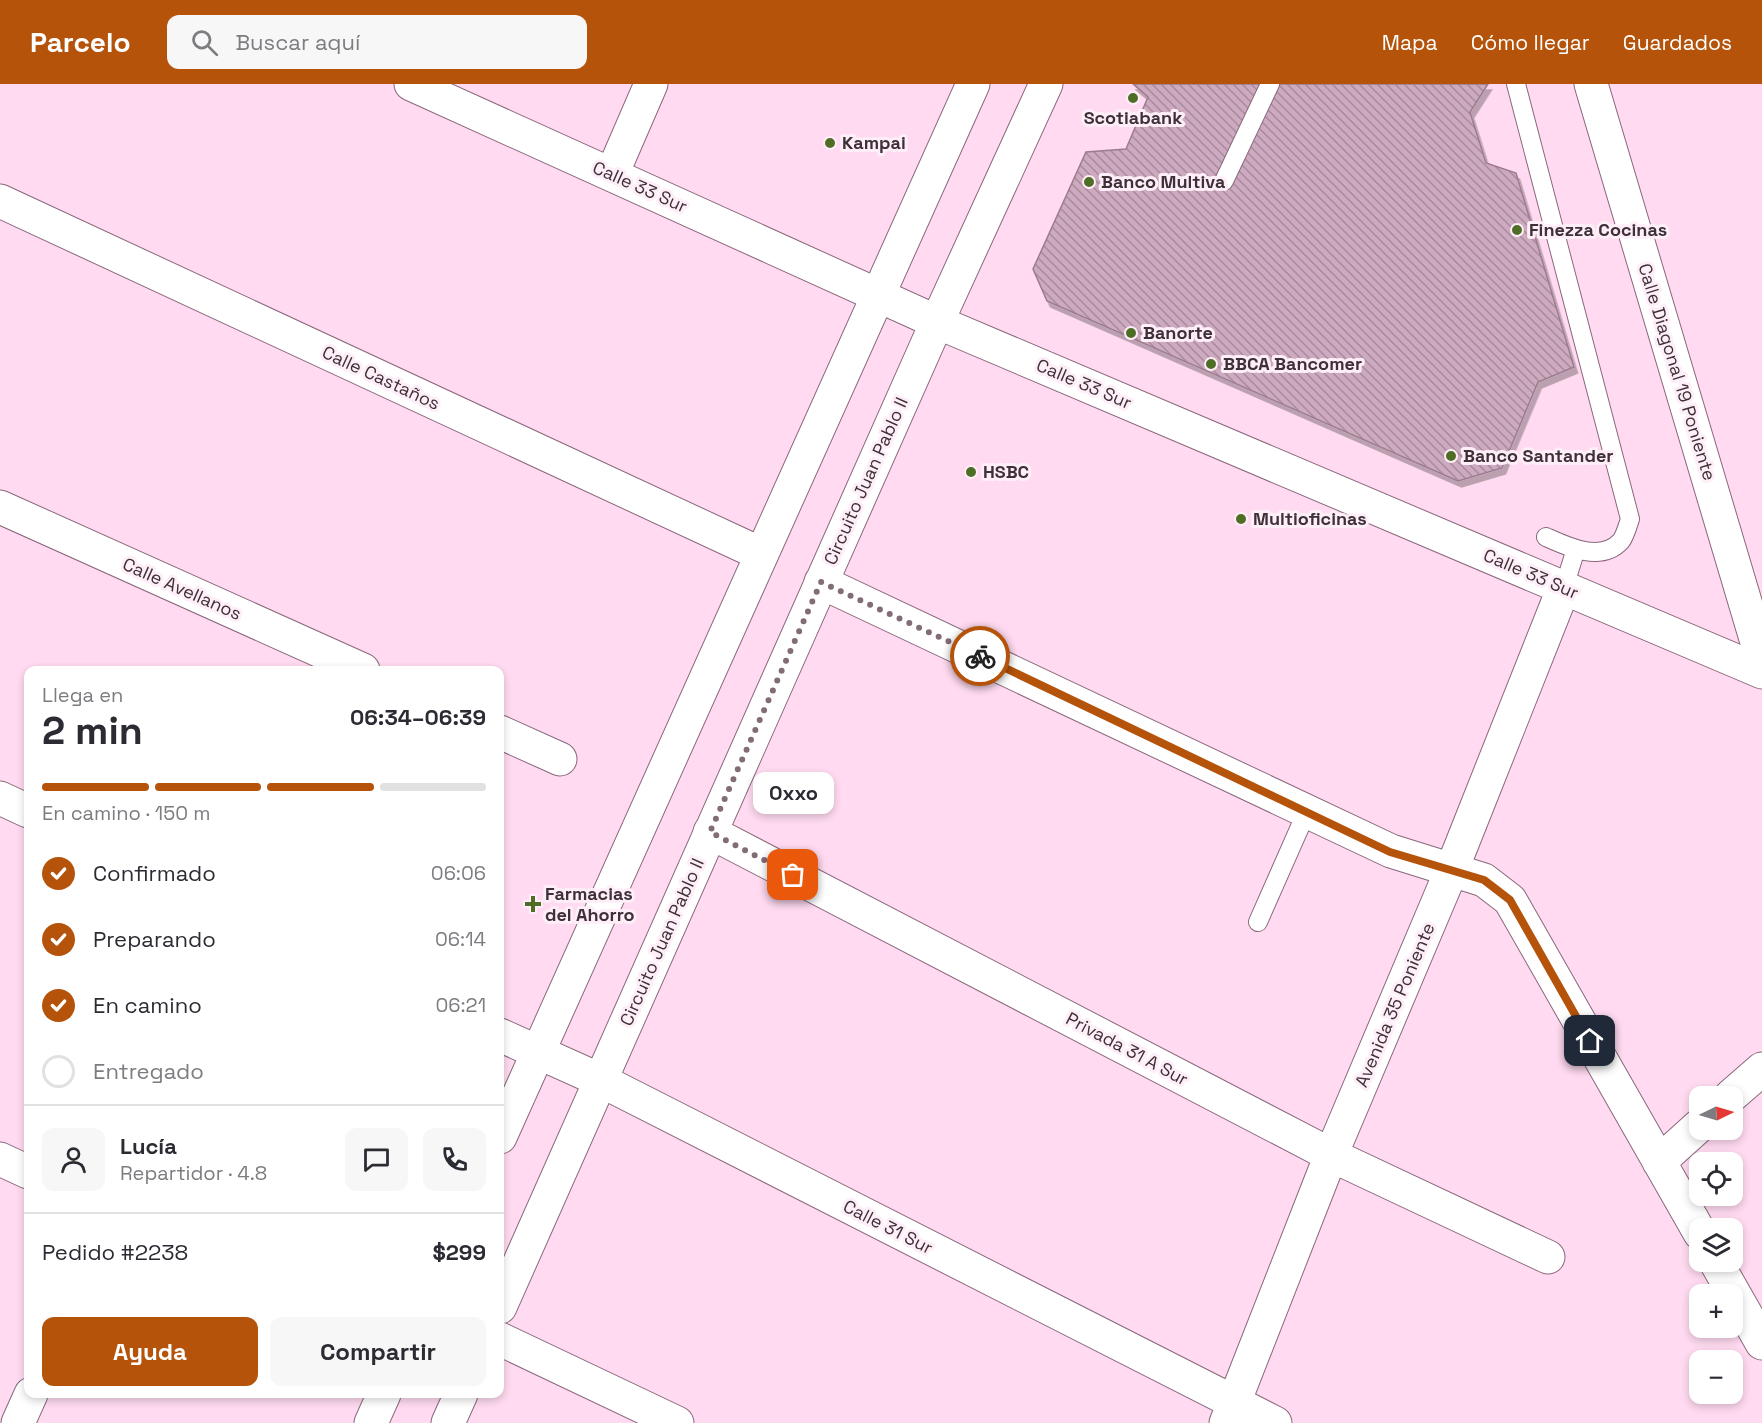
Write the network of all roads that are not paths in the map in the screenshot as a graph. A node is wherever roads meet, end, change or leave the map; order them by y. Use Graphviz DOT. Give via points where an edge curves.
graph roads {
  1 [pos="411,84"];
  2 [pos="651,84"];
  3 [pos="973,84"];
  4 [pos="1046,84"];
  5 [pos="1270,84"];
  6 [pos="1516,84"];
  7 [pos="1591,84"];
  8 [pos="612,174"];
  9 [pos="1224,181"];
  10 [pos="0,201"];
  11 [pos="878,295"];
  12 [pos="937,322"];
  13 [pos="0,507"];
  14 [pos="1546,537"];
  15 [pos="1576,549"];
  16 [pos="761,554"];
  17 [pos="821,582"];
  18 [pos="1563,587"];
  19 [pos="1757,623"];
  20 [pos="1762,660"];
  21 [pos="354,666"];
  22 [pos="1762,672"];
  23 [pos="504,734"];
  24 [pos="560,759"];
  25 [pos="0,798"];
  26 [pos="24,809"];
  27 [pos="1307,811"];
  28 [pos="710,832"];
  29 [pos="1452,869"];
  30 [pos="1258,922"];
  31 [pos="504,1037"];
  32 [pos="537,1053"];
  33 [pos="1762,1069"];
  34 [pos="600,1080"];
  35 [pos="1742,1086"];
  36 [pos="504,1128"];
  37 [pos="1689,1135"];
  38 [pos="1331,1155"];
  39 [pos="0,1159"];
  40 [pos="1659,1162"];
  41 [pos="24,1170"];
  42 [pos="1691,1218"];
  43 [pos="1548,1257"];
  44 [pos="1722,1272"];
  45 [pos="504,1298"];
  46 [pos="504,1341"];
  47 [pos="1762,1343"];
  48 [pos="29,1398"];
  49 [pos="382,1398"];
  50 [pos="459,1398"];
  51 [pos="1230,1413"];
  52 [pos="18,1423"];
  53 [pos="371,1423"];
  54 [pos="448,1423"];
  55 [pos="677,1423"];
  56 [pos="1275,1423"];
  1 -- 8 [label="street, Calle 33 Sur"];
  2 -- 8 [label="street"];
  3 -- 11 [label="street"];
  4 -- 12 [label="street, Circuito Juan Pablo II"];
  5 -- 9 [label="lane"];
  6 -- 15 [label="lane" via="1630,519 1621,541 1599,553"];
  7 -- 19 [label="street, Calle Diagonal 19 Poniente"];
  8 -- 11 [label="street, Calle 33 Sur"];
  10 -- 16 [label="street, Calle Castaños"];
  11 -- 12 [label="street, Calle 33 Sur"];
  11 -- 16 [label="street"];
  12 -- 17 [label="street, Circuito Juan Pablo II"];
  12 -- 18 [label="street, Calle 33 Sur"];
  13 -- 21 [label="street, Calle Avellanos"];
  14 -- 15 [label="lane"];
  15 -- 18 [label="lane"];
  16 -- 32 [label="street"];
  17 -- 27 [label="street"];
  17 -- 28 [label="street, Circuito Juan Pablo II"];
  18 -- 22 [label="street, Calle 33 Sur"];
  18 -- 29 [label="street, Avenida 35 Poniente"];
  19 -- 20 [label="street, Calle Diagonal 19 Poniente"];
  23 -- 24 [label="street"];
  25 -- 26 [label="street"];
  27 -- 29 [label="street" via="1390,852"];
  27 -- 30 [label="lane"];
  28 -- 34 [label="street, Circuito Juan Pablo II"];
  28 -- 38 [label="street, Privada 31 A Sur"];
  29 -- 38 [label="street, Avenida 35 Poniente"];
  29 -- 40 [label="street" via="1484,880 1510,900"];
  31 -- 32 [label="street, Calle 31 Sur"];
  32 -- 34 [label="street, Calle 31 Sur"];
  32 -- 36 [label="street"];
  33 -- 35 [label="street"];
  34 -- 45 [label="street, Circuito Juan Pablo II"];
  34 -- 51 [label="street, Calle 31 Sur"];
  37 -- 40 [label="street"];
  38 -- 43 [label="street, Privada 31 A Sur"];
  38 -- 51 [label="street, Avenida 35 Poniente"];
  39 -- 41 [label="street"];
  40 -- 42 [label="street"];
  44 -- 47 [label="street"];
  46 -- 55 [label="street"];
  48 -- 52 [label="street"];
  49 -- 53 [label="street"];
  50 -- 54 [label="street"];
  51 -- 56 [label="street, Calle 31 Sur"];
}
